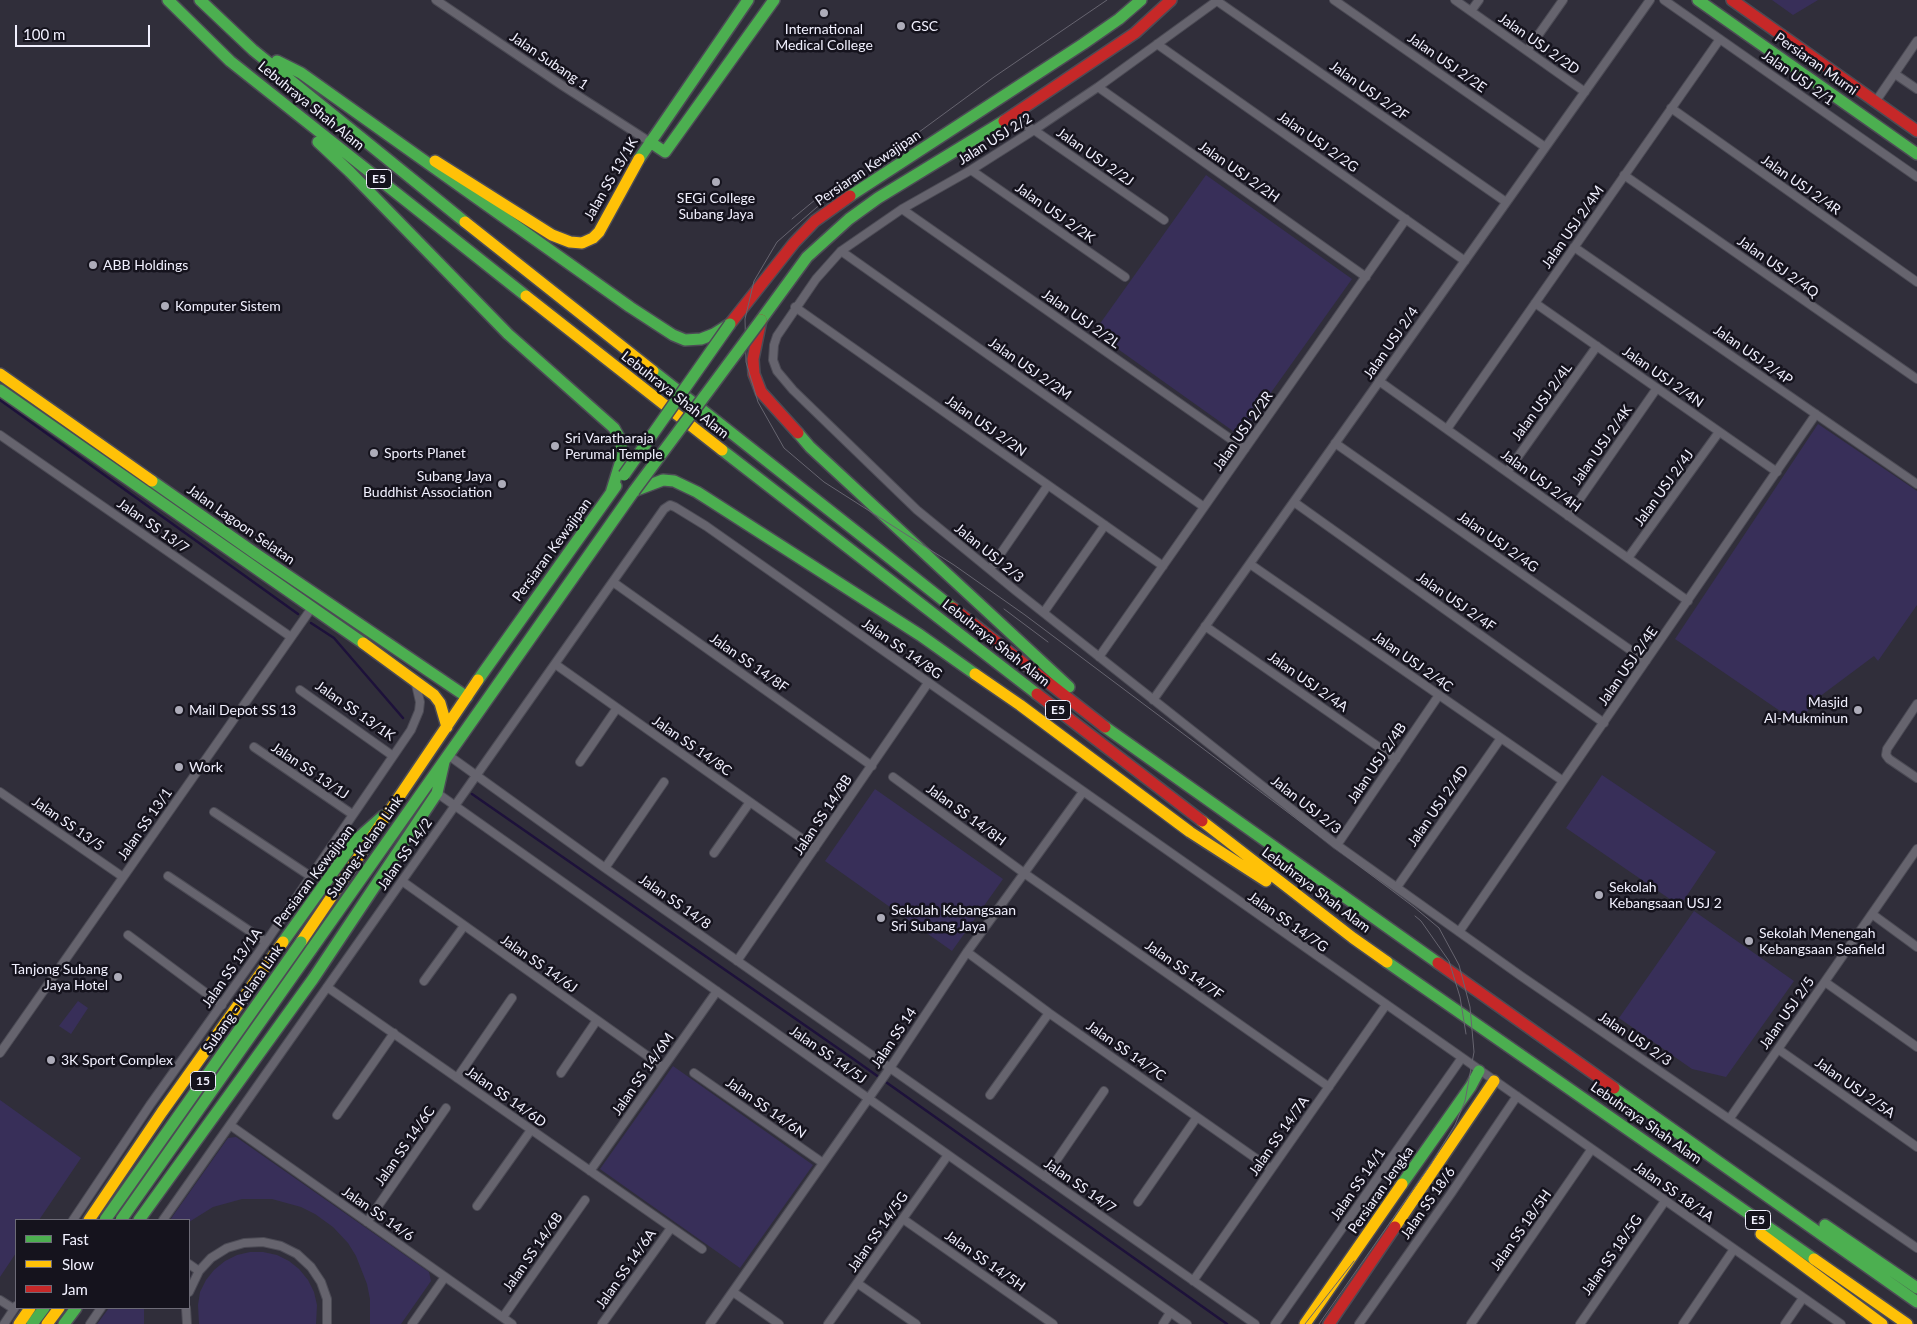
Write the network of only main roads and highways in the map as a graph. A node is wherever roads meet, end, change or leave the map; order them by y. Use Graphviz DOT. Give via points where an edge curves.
graph roads {
  1 [pos="168,0"];
  2 [pos="200,0"];
  3 [pos="748,0"];
  4 [pos="774,0"];
  5 [pos="1141,0"];
  6 [pos="1171,0"];
  7 [pos="1698,0"];
  8 [pos="1732,0"];
  9 [pos="718,41"];
  10 [pos="254,50"];
  11 [pos="736,52"];
  12 [pos="230,60"];
  13 [pos="1917,131"];
  14 [pos="398,141"];
  15 [pos="650,142"];
  16 [pos="1917,154"];
  17 [pos="760,320"];
  18 [pos="730,324"];
  19 [pos="0,374"];
  20 [pos="0,390"];
  21 [pos="634,491"];
  22 [pos="611,493"];
  23 [pos="467,697"];
  24 [pos="447,727"];
  25 [pos="1115,735"];
  26 [pos="447,758"];
  27 [pos="395,805"];
  28 [pos="1354,938"];
  29 [pos="301,942"];
  30 [pos="311,950"];
  31 [pos="1479,1071"];
  32 [pos="1494,1081"];
  33 [pos="1471,1086"];
  34 [pos="1484,1096"];
  35 [pos="1627,1097"];
  36 [pos="1609,1116"];
  37 [pos="134,1153"];
  38 [pos="146,1209"];
  39 [pos="90,1219"];
  40 [pos="106,1219"];
  41 [pos="121,1219"];
  42 [pos="140,1219"];
  43 [pos="1917,1288"];
  44 [pos="1917,1302"];
  45 [pos="29,1309"];
  46 [pos="43,1309"];
  47 [pos="58,1309"];
  48 [pos="75,1309"];
  49 [pos="19,1324"];
  50 [pos="32,1324"];
  51 [pos="47,1324"];
  52 [pos="64,1324"];
  53 [pos="1305,1324"];
  54 [pos="1329,1324"];
  55 [pos="1882,1324"];
  56 [pos="1907,1324"];
  1 -- 12 [label="main road, Lebuhraya Shah Alam / E5"];
  2 -- 10 [label="main road, Lebuhraya Shah Alam / E5"];
  3 -- 9 [label="main road, Jalan SS 13/1K"];
  4 -- 11 [label="main road"];
  5 -- 18 [label="main road, Persiaran Kewajipan" via="1083,44 868,182 815,221"];
  6 -- 17 [label="main road" via="1110,51 849,219 807,257"];
  7 -- 16 [label="main road, Persiaran Murni"];
  8 -- 13 [label="main road, Persiaran Murni"];
  9 -- 11 [label="main road"];
  9 -- 15 [label="main road, Jalan SS 13/1K"];
  10 -- 14 [label="main road" via="301,73"];
  10 -- 25 [label="main road, Lebuhraya Shah Alam / E5" via="540,282"];
  11 -- 15 [label="main road" via="665,152"];
  12 -- 22 [label="main road" via="350,172 508,334 614,428 623,454"];
  12 -- 28 [label="main road, Lebuhraya Shah Alam / E5" via="668,408"];
  14 -- 15 [label="main road, Jalan SS 13/1K" via="441,164 552,235 582,243 599,232"];
  14 -- 18 [label="main road" via="673,335 686,340 700,339"];
  17 -- 21 [label="main road, bridge"];
  17 -- 25 [label="main road" via="753,359 754,374 762,392 810,447 1080,697"];
  18 -- 22 [label="main road, Persiaran Kewajipan, bridge"];
  19 -- 23 [label="main road, Jalan Lagoon Selatan" via="246,548"];
  20 -- 24 [label="main road, Jalan Lagoon Selatan" via="415,680 440,703"];
  21 -- 26 [label="main road"];
  21 -- 28 [label="main road" via="663,480 674,481 697,492 920,635 1190,832"];
  22 -- 23 [label="main road, Persiaran Kewajipan"];
  23 -- 24 [label="main road, Persiaran Kewajipan"];
  24 -- 27 [label="main road, Persiaran Kewajipan"];
  25 -- 35 [label="main road, Lebuhraya Shah Alam / E5"];
  26 -- 30 [label="main road, Subang-Kelana Link"];
  26 -- 38 [label="main road" via="437,794 313,979"];
  27 -- 29 [label="main road, Subang-Kelana Link"];
  27 -- 37 [label="main road, Persiaran Kewajipan" via="356,840"];
  28 -- 36 [label="main road, Lebuhraya Shah Alam / E5"];
  29 -- 40 [label="main road, Subang - Kelana Link / 15, bridge"];
  30 -- 41 [label="main road, Subang - Kelana Link / 15, bridge"];
  31 -- 33 [label="main road, Persiaran Jengka"];
  32 -- 34 [label="main road"];
  33 -- 34 [label="main road" via="1481,1086"];
  33 -- 53 [label="main road, Persiaran Jengka"];
  34 -- 54 [label="main road"];
  35 -- 43 [label="main road" via="1718,1150"];
  35 -- 44 [label="main road, Lebuhraya Shah Alam / E5"];
  36 -- 55 [label="main road"];
  36 -- 56 [label="main road, Lebuhraya Shah Alam / E5"];
  37 -- 38 [label="main road" via="117,1191 116,1201 122,1211 131,1214"];
  37 -- 39 [label="main road, Persiaran Kewajipan"];
  38 -- 42 [label="main road"];
  45 -- 49 [label="main road"];
  46 -- 50 [label="main road"];
  47 -- 51 [label="main road"];
  48 -- 52 [label="main road"];
}
